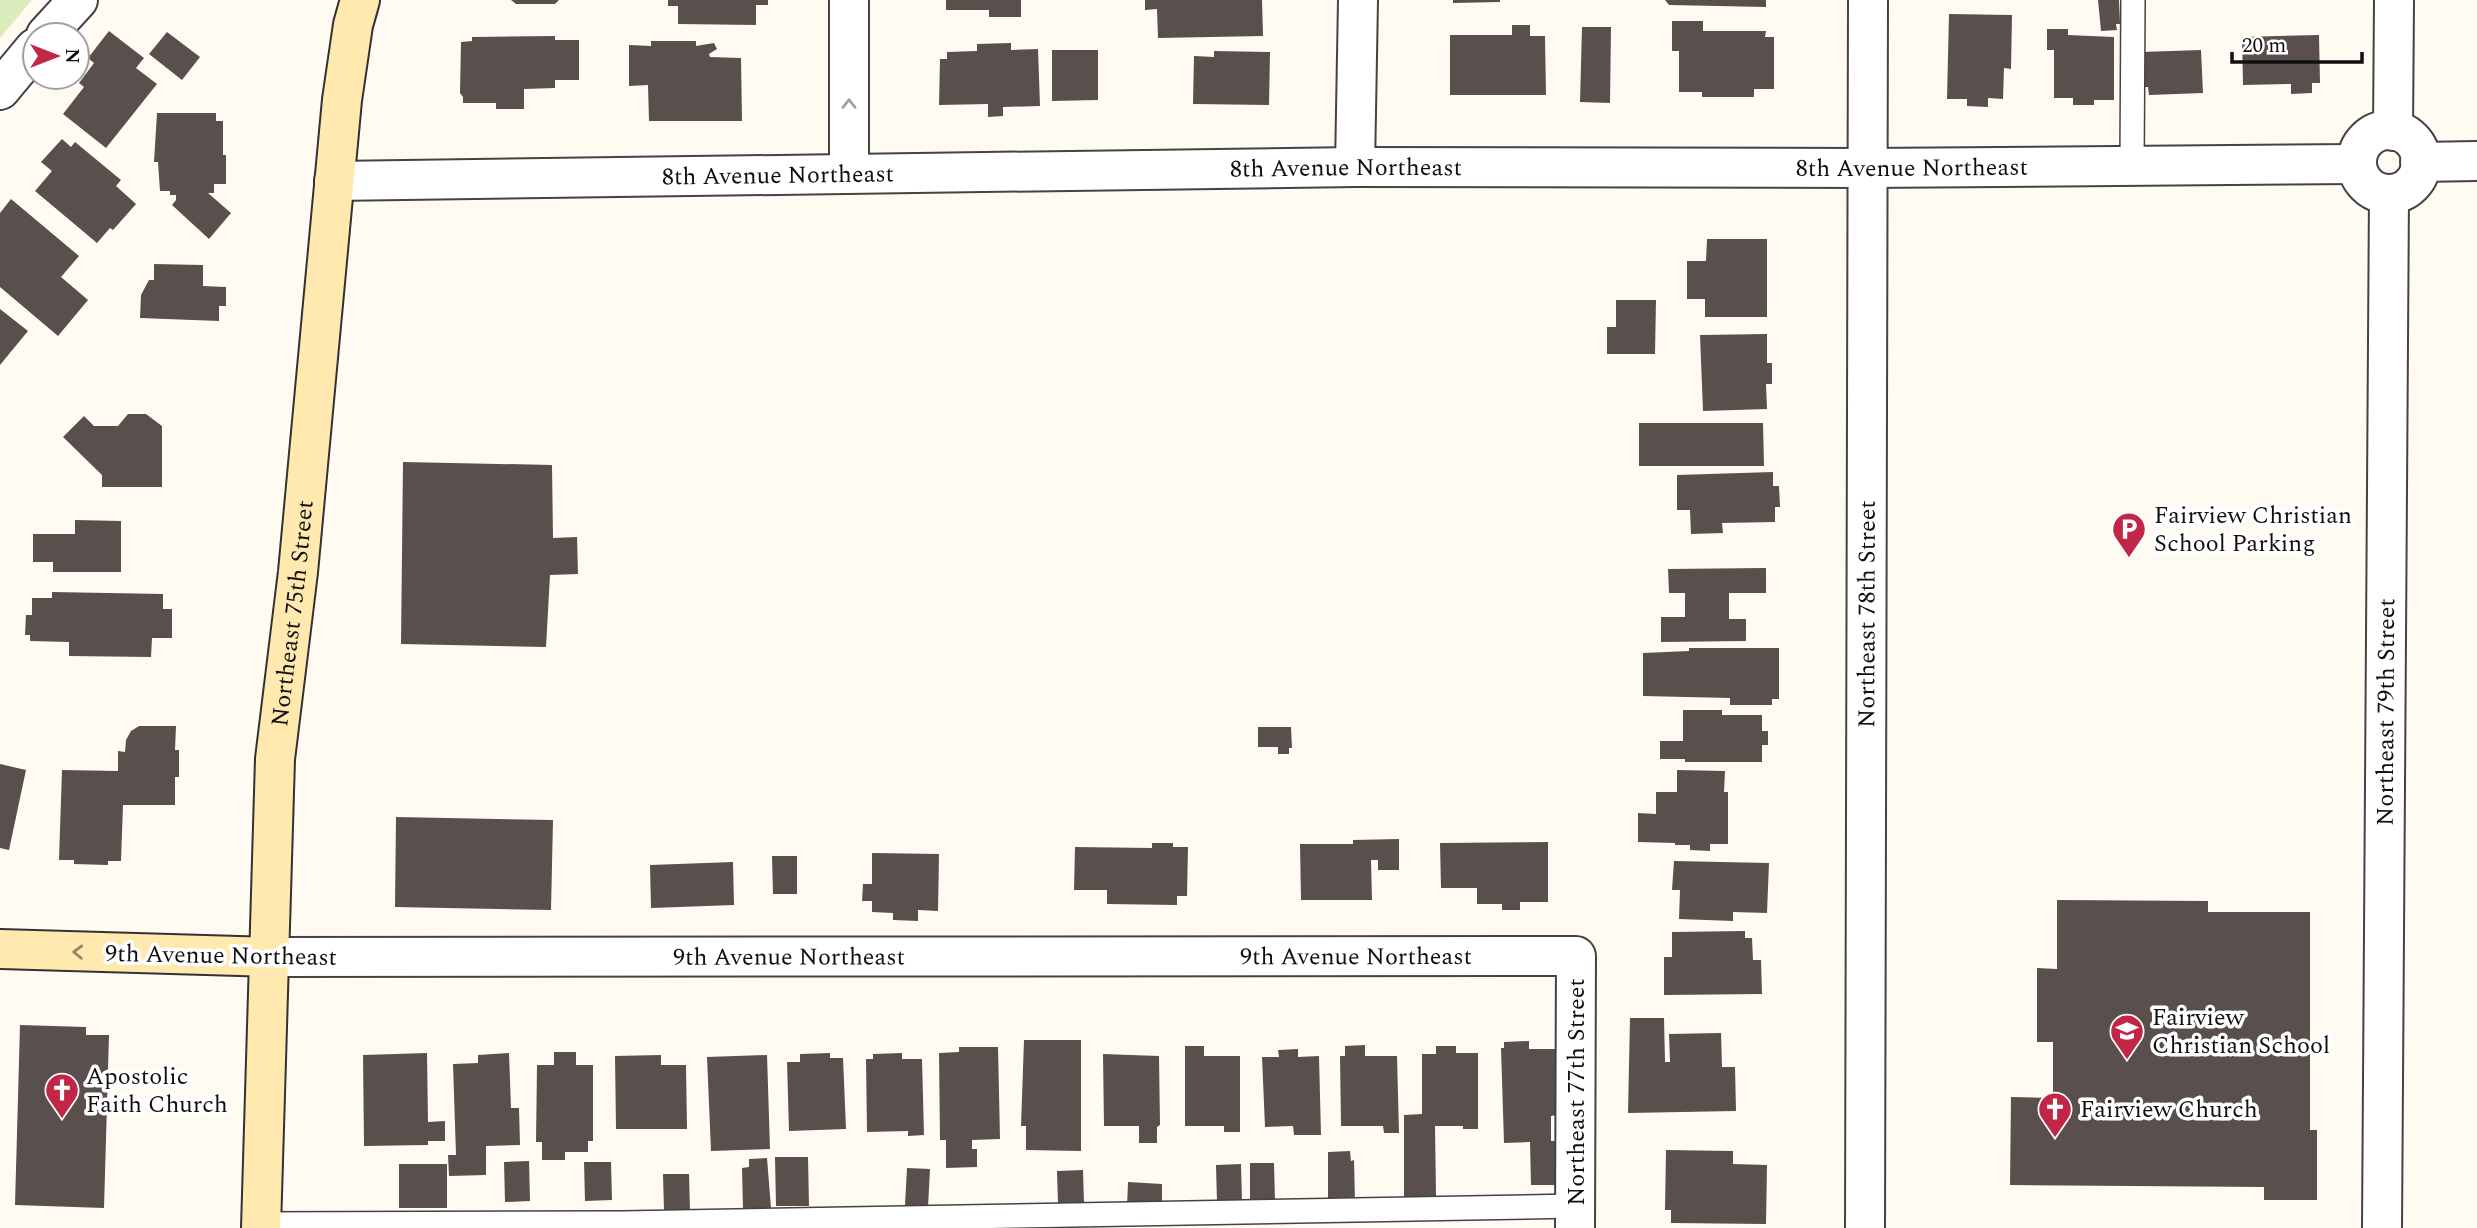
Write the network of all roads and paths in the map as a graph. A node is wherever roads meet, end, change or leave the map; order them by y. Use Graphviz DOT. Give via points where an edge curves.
graph roads {
  1 [pos="78,0"];
  2 [pos="360,0"];
  3 [pos="849,0"];
  4 [pos="1358,0"];
  5 [pos="1868,0"];
  6 [pos="2133,0"];
  7 [pos="2394,0"];
  8 [pos="59,21"];
  9 [pos="21,65"];
  10 [pos="0,90"];
  11 [pos="2393,131"];
  12 [pos="2477,161"];
  13 [pos="2420,162"];
  14 [pos="2357,164"];
  15 [pos="2132,166"];
  16 [pos="1355,167"];
  17 [pos="1867,168"];
  18 [pos="849,173"];
  19 [pos="334,181"];
  20 [pos="2389,194"];
  21 [pos="0,949"];
  22 [pos="1577,956"];
  23 [pos="269,957"];
  24 [pos="1576,1217"];
  25 [pos="261,1226"];
  26 [pos="1865,1228"];
  27 [pos="2382,1228"];
  1 -- 8 [label="street"];
  2 -- 19 [label="main road, Northeast 75th Street" via="345,76"];
  18 -- 3 [label="street, one-way"];
  4 -- 16 [label="street"];
  5 -- 17 [label="street, Northeast 78th Street"];
  6 -- 15 [label="lane"];
  7 -- 11 [label="street"];
  9 -- 10 [label="street"];
  11 -- 13 [label="street" via="2413,141"];
  11 -- 14 [label="street" via="2382,131 2364,143"];
  12 -- 13 [label="street"];
  13 -- 20 [label="street" via="2411,186"];
  14 -- 15 [label="street, 8th Avenue Northeast"];
  14 -- 20 [label="street" via="2366,184"];
  15 -- 17 [label="street, 8th Avenue Northeast"];
  16 -- 17 [label="street, 8th Avenue Northeast"];
  16 -- 18 [label="street, 8th Avenue Northeast"];
  17 -- 26 [label="street, Northeast 78th Street"];
  18 -- 19 [label="street, 8th Avenue Northeast"];
  19 -- 23 [label="main road, Northeast 75th Street" via="298,572 275,760"];
  20 -- 27 [label="street, Northeast 79th Street"];
  23 -- 21 [label="main road, 9th Avenue Northeast, one-way"];
  22 -- 23 [label="street, 9th Avenue Northeast"];
  22 -- 24 [label="street, Northeast 77th Street"];
  23 -- 25 [label="main road, Northeast 75th Street"];
  24 -- 25 [label="lane"];
}
